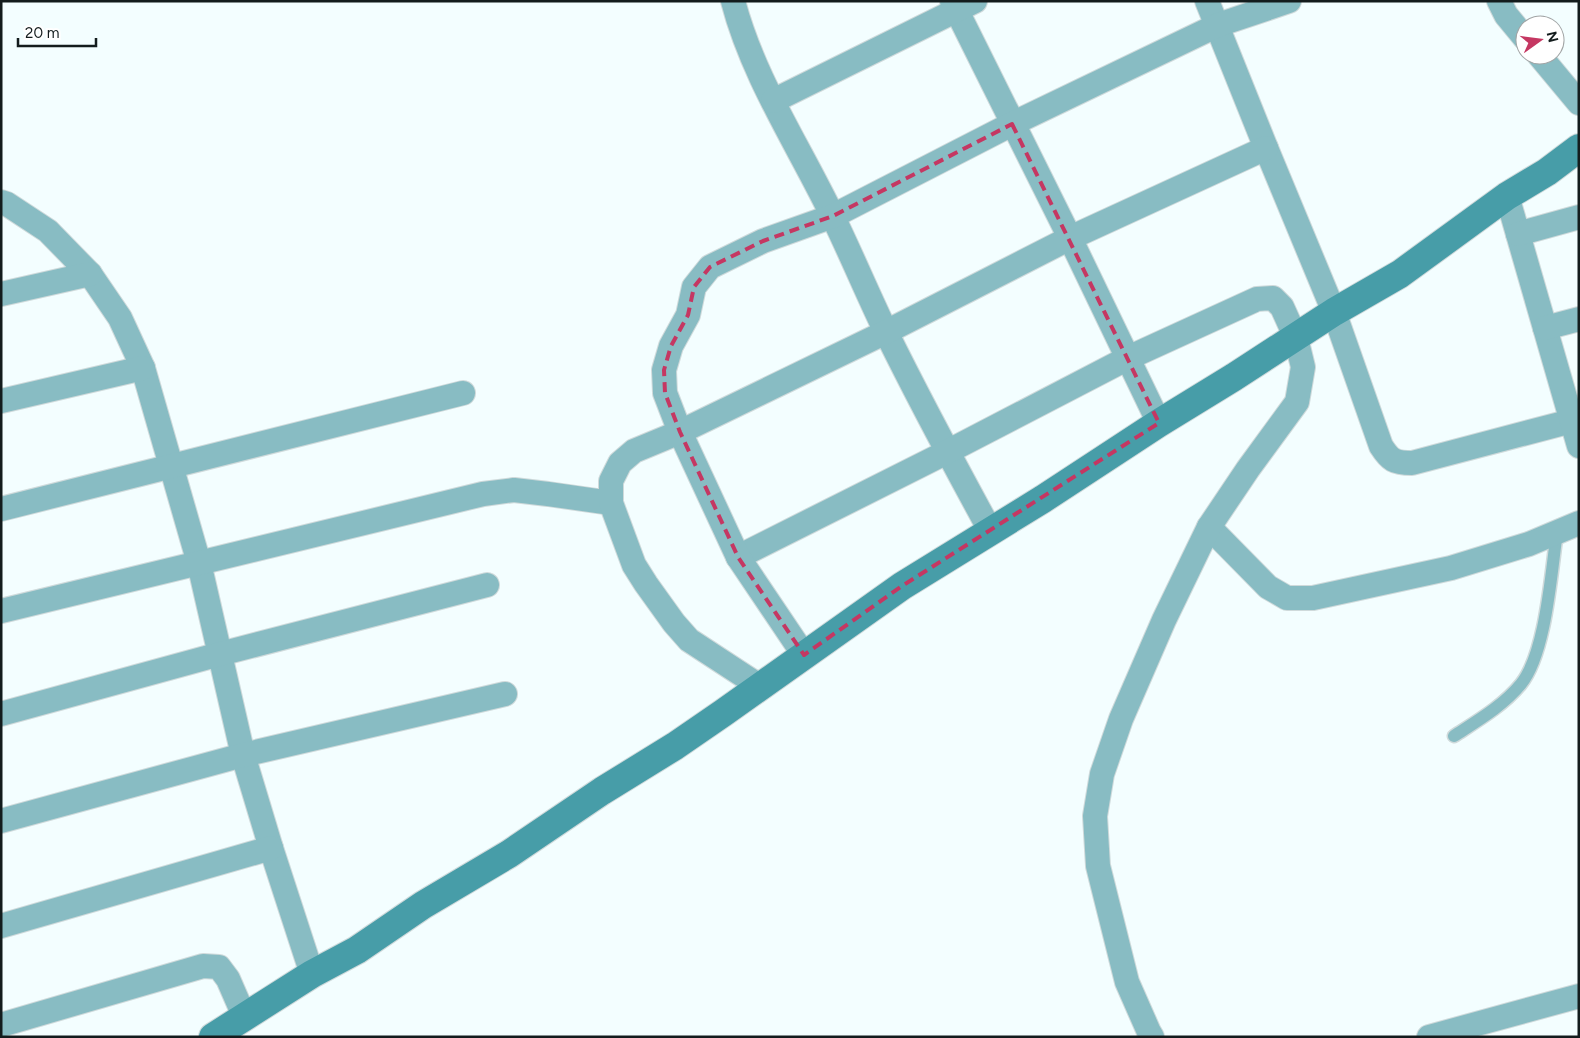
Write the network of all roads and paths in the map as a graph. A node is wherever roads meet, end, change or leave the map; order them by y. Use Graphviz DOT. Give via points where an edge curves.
graph roads {
  1 [pos="733,1"];
  2 [pos="1208,1"];
  3 [pos="1289,1"];
  4 [pos="1499,1"];
  5 [pos="961,4"];
  6 [pos="1218,25"];
  7 [pos="1515,26"];
  8 [pos="1547,65"];
  9 [pos="773,101"];
  10 [pos="1579,103"];
  11 [pos="1012,124"];
  12 [pos="1266,148"];
  13 [pos="1579,148"];
  14 [pos="1507,196"];
  15 [pos="1,202"];
  16 [pos="833,216"];
  17 [pos="1579,216"];
  18 [pos="1518,234"];
  19 [pos="1070,238"];
  20 [pos="90,274"];
  21 [pos="1,294"];
  22 [pos="1334,312"];
  23 [pos="1579,319"];
  24 [pos="1545,328"];
  25 [pos="886,332"];
  26 [pos="1296,338"];
  27 [pos="1128,358"];
  28 [pos="143,368"];
  29 [pos="463,393"];
  30 [pos="1,401"];
  31 [pos="1575,420"];
  32 [pos="1159,422"];
  33 [pos="680,432"];
  34 [pos="1579,446"];
  35 [pos="946,452"];
  36 [pos="171,466"];
  37 [pos="611,503"];
  38 [pos="1,508"];
  39 [pos="1579,523"];
  40 [pos="1209,527"];
  41 [pos="991,532"];
  42 [pos="1557,532"];
  43 [pos="738,557"];
  44 [pos="199,563"];
  45 [pos="487,585"];
  46 [pos="1,611"];
  47 [pos="220,654"];
  48 [pos="804,655"];
  49 [pos="760,687"];
  50 [pos="505,694"];
  51 [pos="1,714"];
  52 [pos="1454,736"];
  53 [pos="244,755"];
  54 [pos="1,821"];
  55 [pos="271,848"];
  56 [pos="1,926"];
  57 [pos="312,974"];
  58 [pos="1579,996"];
  59 [pos="245,1018"];
  60 [pos="1,1025"];
  61 [pos="213,1037"];
  62 [pos="1152,1037"];
  63 [pos="1429,1037"];
  1 -- 9 [label="street" via="740,29"];
  2 -- 6 [label="street"];
  3 -- 6 [label="street"];
  4 -- 7 [label="street"];
  5 -- 9 [label="street"];
  5 -- 11 [label="street"];
  6 -- 11 [label="street"];
  6 -- 12 [label="street"];
  8 -- 10 [label="street"];
  9 -- 16 [label="street"];
  11 -- 16 [label="street"];
  11 -- 19 [label="street"];
  12 -- 19 [label="street"];
  12 -- 22 [label="street"];
  13 -- 14 [label="main road"];
  14 -- 18 [label="street"];
  14 -- 22 [label="main road" via="1400,274"];
  15 -- 20 [label="street" via="48,231"];
  16 -- 25 [label="street"];
  16 -- 33 [label="street" via="763,241 710,267 694,287 688,315 671,346 664,370 665,393"];
  17 -- 18 [label="street"];
  18 -- 24 [label="street"];
  19 -- 25 [label="street"];
  19 -- 27 [label="street"];
  20 -- 21 [label="street"];
  20 -- 28 [label="street" via="120,318"];
  22 -- 26 [label="main road"];
  22 -- 31 [label="street" via="1381,446 1395,461 1412,463"];
  23 -- 24 [label="street"];
  24 -- 31 [label="street"];
  25 -- 33 [label="street"];
  25 -- 35 [label="street"];
  26 -- 27 [label="street" via="1282,307 1273,298 1257,299"];
  26 -- 32 [label="main road"];
  26 -- 40 [label="street" via="1303,368 1297,402"];
  27 -- 32 [label="street"];
  27 -- 35 [label="street"];
  28 -- 30 [label="street"];
  28 -- 36 [label="street"];
  29 -- 36 [label="street"];
  31 -- 34 [label="street"];
  32 -- 41 [label="main road"];
  33 -- 37 [label="street" via="634,451 620,463 611,482"];
  33 -- 43 [label="street"];
  35 -- 41 [label="street"];
  35 -- 43 [label="street"];
  36 -- 38 [label="street"];
  36 -- 44 [label="street"];
  37 -- 44 [label="street" via="514,490 483,494"];
  37 -- 49 [label="street" via="634,565 674,623 690,640"];
  39 -- 42 [label="street"];
  40 -- 42 [label="street" via="1268,587 1287,598 1313,598 1452,568"];
  40 -- 62 [label="street" via="1121,719 1102,774 1095,816 1098,866 1127,982"];
  41 -- 48 [label="main road" via="902,586"];
  42 -- 52 [label="lane" via="1538,653 1521,684 1496,707"];
  43 -- 48 [label="street"];
  44 -- 46 [label="street"];
  44 -- 47 [label="street"];
  45 -- 47 [label="street"];
  47 -- 51 [label="street"];
  47 -- 53 [label="street"];
  48 -- 49 [label="main road"];
  49 -- 57 [label="main road" via="509,854 423,905 357,950"];
  50 -- 53 [label="street"];
  53 -- 54 [label="street"];
  53 -- 55 [label="street"];
  55 -- 56 [label="street"];
  55 -- 57 [label="street"];
  57 -- 59 [label="main road"];
  58 -- 63 [label="street"];
  59 -- 60 [label="street" via="224,973 219,967 203,966"];
  59 -- 61 [label="main road"];
}
